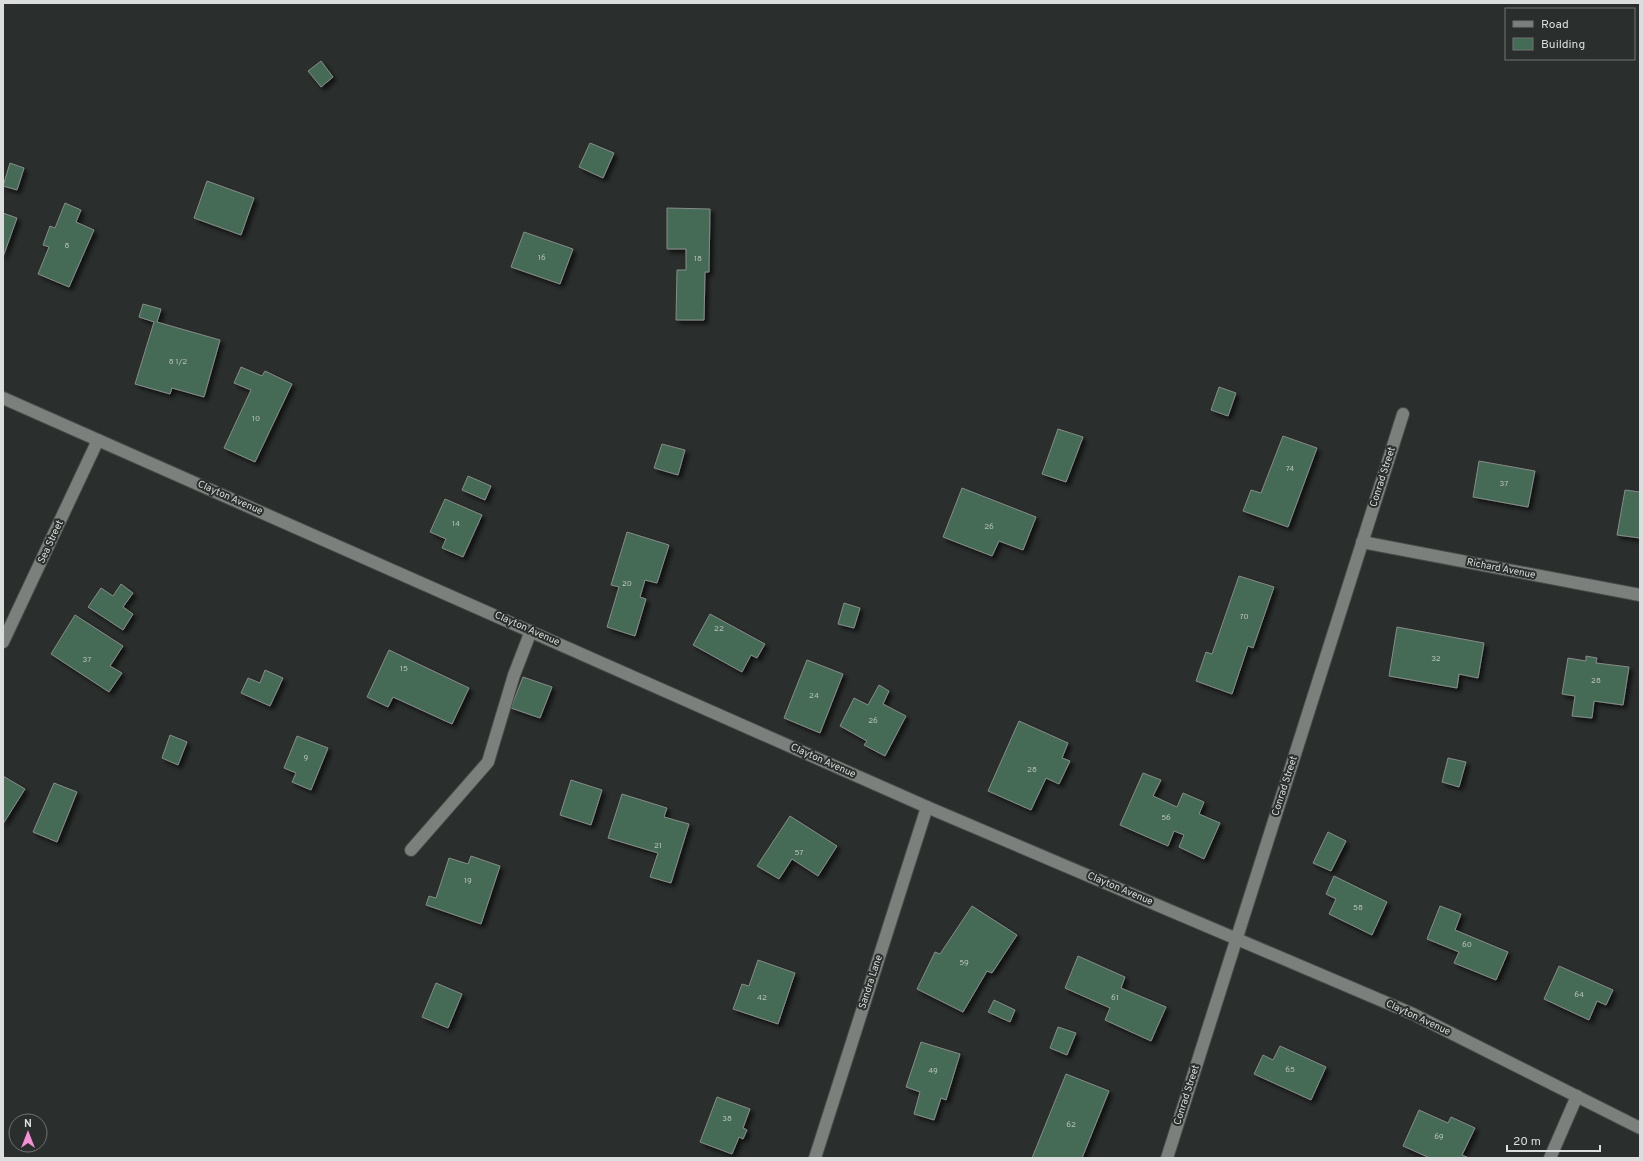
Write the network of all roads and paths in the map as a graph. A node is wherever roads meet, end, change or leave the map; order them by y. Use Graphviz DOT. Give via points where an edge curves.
graph roads {
  1 [pos="3,398"];
  2 [pos="1403,414"];
  3 [pos="98,440"];
  4 [pos="1362,542"];
  5 [pos="1640,594"];
  6 [pos="530,631"];
  7 [pos="3,642"];
  8 [pos="927,807"];
  9 [pos="411,850"];
  10 [pos="1236,939"];
  11 [pos="1577,1096"];
  12 [pos="1640,1128"];
  13 [pos="815,1158"];
  14 [pos="1167,1158"];
  15 [pos="1550,1158"];
  1 -- 3 [label="street, Clayton Avenue"];
  2 -- 4 [label="street, Conrad Street"];
  3 -- 6 [label="street, Clayton Avenue"];
  3 -- 7 [label="street, Sea Street"];
  4 -- 5 [label="street, Richard Avenue"];
  4 -- 10 [label="street, Conrad Street"];
  6 -- 8 [label="street, Clayton Avenue"];
  6 -- 9 [label="street" via="488,762"];
  8 -- 10 [label="street, Clayton Avenue"];
  8 -- 13 [label="street, Sandra Lane"];
  10 -- 11 [label="street, Clayton Avenue" via="1412,1014"];
  10 -- 14 [label="street, Conrad Street"];
  11 -- 12 [label="street, Clayton Avenue"];
  11 -- 15 [label="street"];
}
